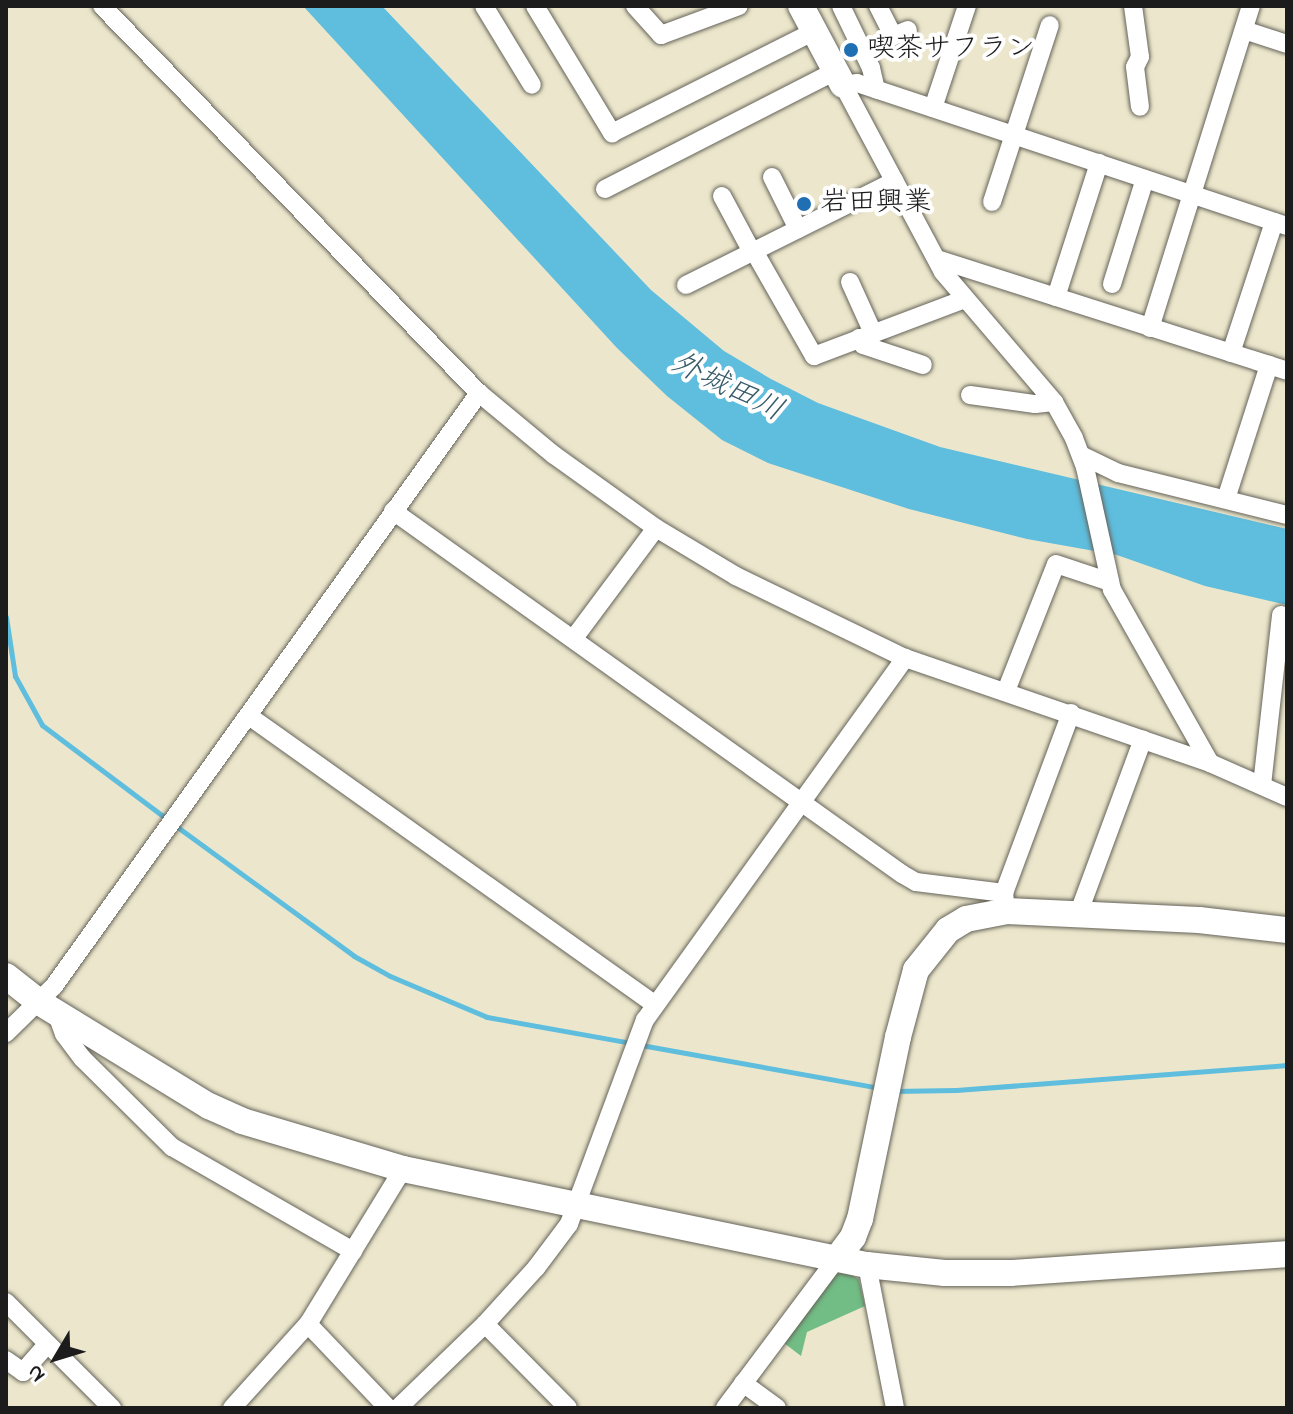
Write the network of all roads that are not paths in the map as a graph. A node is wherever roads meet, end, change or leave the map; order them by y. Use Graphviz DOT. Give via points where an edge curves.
graph roads {
  1 [pos="102,6"];
  2 [pos="484,6"];
  3 [pos="535,6"];
  4 [pos="635,6"];
  5 [pos="739,6"];
  6 [pos="801,6"];
  7 [pos="841,6"];
  8 [pos="878,6"];
  9 [pos="967,6"];
  10 [pos="1133,6"];
  11 [pos="1251,6"];
  12 [pos="1050,25"];
  13 [pos="908,30"];
  14 [pos="1244,30"];
  15 [pos="815,31"];
  16 [pos="1287,44"];
  17 [pos="840,78"];
  18 [pos="532,85"];
  19 [pos="876,89"];
  20 [pos="1140,107"];
  21 [pos="933,108"];
  22 [pos="1014,135"];
  23 [pos="1099,163"];
  24 [pos="772,177"];
  25 [pos="1145,179"];
  26 [pos="895,181"];
  27 [pos="605,189"];
  28 [pos="1192,195"];
  29 [pos="722,196"];
  30 [pos="992,202"];
  31 [pos="1280,224"];
  32 [pos="798,229"];
  33 [pos="753,252"];
  34 [pos="937,259"];
  35 [pos="850,282"];
  36 [pos="1112,284"];
  37 [pos="686,285"];
  38 [pos="1056,297"];
  39 [pos="965,299"];
  40 [pos="1150,328"];
  41 [pos="866,335"];
  42 [pos="1231,353"];
  43 [pos="923,365"];
  44 [pos="1278,368"];
  45 [pos="479,393"];
  46 [pos="970,395"];
  47 [pos="1054,402"];
  48 [pos="1083,461"];
  49 [pos="1226,499"];
  50 [pos="393,511"];
  51 [pos="1287,515"];
  52 [pos="656,528"];
  53 [pos="1108,577"];
  54 [pos="1281,615"];
  55 [pos="574,638"];
  56 [pos="905,658"];
  57 [pos="1006,691"];
  58 [pos="1071,713"];
  59 [pos="249,716"];
  60 [pos="1143,739"];
  61 [pos="1210,763"];
  62 [pos="1262,785"];
  63 [pos="1287,797"];
  64 [pos="803,804"];
  65 [pos="1006,902"];
  66 [pos="1079,912"];
  67 [pos="1287,930"];
  68 [pos="6,976"];
  69 [pos="655,1005"];
  70 [pos="47,1007"];
  71 [pos="6,1033"];
  72 [pos="403,1169"];
  73 [pos="576,1204"];
  74 [pos="353,1251"];
  75 [pos="1287,1254"];
  76 [pos="838,1257"];
  77 [pos="867,1265"];
  78 [pos="6,1302"];
  79 [pos="308,1324"];
  80 [pos="485,1324"];
  81 [pos="47,1344"];
  82 [pos="6,1360"];
  83 [pos="743,1383"];
  84 [pos="112,1408"];
  85 [pos="232,1408"];
  86 [pos="388,1408"];
  87 [pos="398,1408"];
  88 [pos="568,1408"];
  89 [pos="725,1408"];
  90 [pos="777,1408"];
  91 [pos="895,1408"];
  1 -- 45 [label="street"];
  2 -- 18 [label="street"];
  3 -- 15 [label="street" via="612,133"];
  4 -- 5 [label="street" via="661,35"];
  6 -- 15 [label="street"];
  7 -- 19 [label="street"];
  8 -- 13 [label="street" via="893,36"];
  9 -- 21 [label="street"];
  10 -- 20 [label="street"];
  11 -- 14 [label="street"];
  12 -- 22 [label="street"];
  14 -- 16 [label="street"];
  14 -- 28 [label="street"];
  15 -- 17 [label="street"];
  17 -- 19 [label="street"];
  17 -- 26 [label="street"];
  17 -- 27 [label="street"];
  19 -- 21 [label="street"];
  21 -- 22 [label="street"];
  22 -- 23 [label="street"];
  22 -- 30 [label="street"];
  23 -- 25 [label="street"];
  23 -- 38 [label="street"];
  24 -- 32 [label="street"];
  25 -- 28 [label="street"];
  25 -- 36 [label="street"];
  26 -- 32 [label="street"];
  26 -- 34 [label="street"];
  28 -- 31 [label="street"];
  28 -- 40 [label="street"];
  29 -- 33 [label="street"];
  31 -- 42 [label="street"];
  32 -- 33 [label="street"];
  33 -- 37 [label="street"];
  33 -- 41 [label="street" via="814,356"];
  34 -- 38 [label="street"];
  34 -- 39 [label="street"];
  35 -- 41 [label="street"];
  38 -- 40 [label="street"];
  39 -- 41 [label="street"];
  39 -- 47 [label="street"];
  40 -- 42 [label="street"];
  41 -- 43 [label="street" via="863,345"];
  42 -- 44 [label="street"];
  44 -- 49 [label="street"];
  45 -- 50 [label="street"];
  45 -- 52 [label="street"];
  46 -- 47 [label="street"];
  47 -- 48 [label="street"];
  48 -- 49 [label="street"];
  48 -- 53 [label="street"];
  49 -- 51 [label="street"];
  50 -- 55 [label="street"];
  50 -- 59 [label="street"];
  52 -- 55 [label="street"];
  52 -- 56 [label="street" via="736,576"];
  53 -- 57 [label="street" via="1056,564"];
  53 -- 61 [label="street"];
  54 -- 62 [label="street"];
  55 -- 64 [label="street"];
  56 -- 57 [label="street"];
  56 -- 64 [label="street"];
  57 -- 58 [label="street"];
  58 -- 60 [label="street"];
  58 -- 65 [label="street"];
  59 -- 69 [label="street"];
  59 -- 70 [label="street"];
  60 -- 61 [label="street"];
  60 -- 66 [label="street"];
  61 -- 62 [label="street"];
  62 -- 63 [label="street"];
  64 -- 65 [label="street" via="916,882"];
  64 -- 69 [label="street"];
  65 -- 66 [label="street"];
  65 -- 76 [label="street" via="948,930 916,970 860,1219"];
  66 -- 67 [label="street"];
  68 -- 70 [label="street"];
  69 -- 73 [label="street" via="632,1052"];
  70 -- 71 [label="street"];
  70 -- 72 [label="street" via="209,1106 242,1121"];
  70 -- 74 [label="street" via="82,1058 172,1147"];
  72 -- 73 [label="street"];
  72 -- 74 [label="street"];
  73 -- 76 [label="street"];
  73 -- 80 [label="street" via="569,1224 536,1268"];
  74 -- 79 [label="street"];
  75 -- 77 [label="street" via="1011,1273"];
  76 -- 77 [label="street"];
  76 -- 83 [label="street"];
  77 -- 91 [label="street"];
  78 -- 81 [label="street"];
  79 -- 85 [label="street"];
  79 -- 86 [label="street"];
  80 -- 87 [label="street"];
  80 -- 88 [label="street"];
  81 -- 82 [label="street" via="23,1372"];
  81 -- 84 [label="street"];
  83 -- 89 [label="street"];
  83 -- 90 [label="street"];
}
